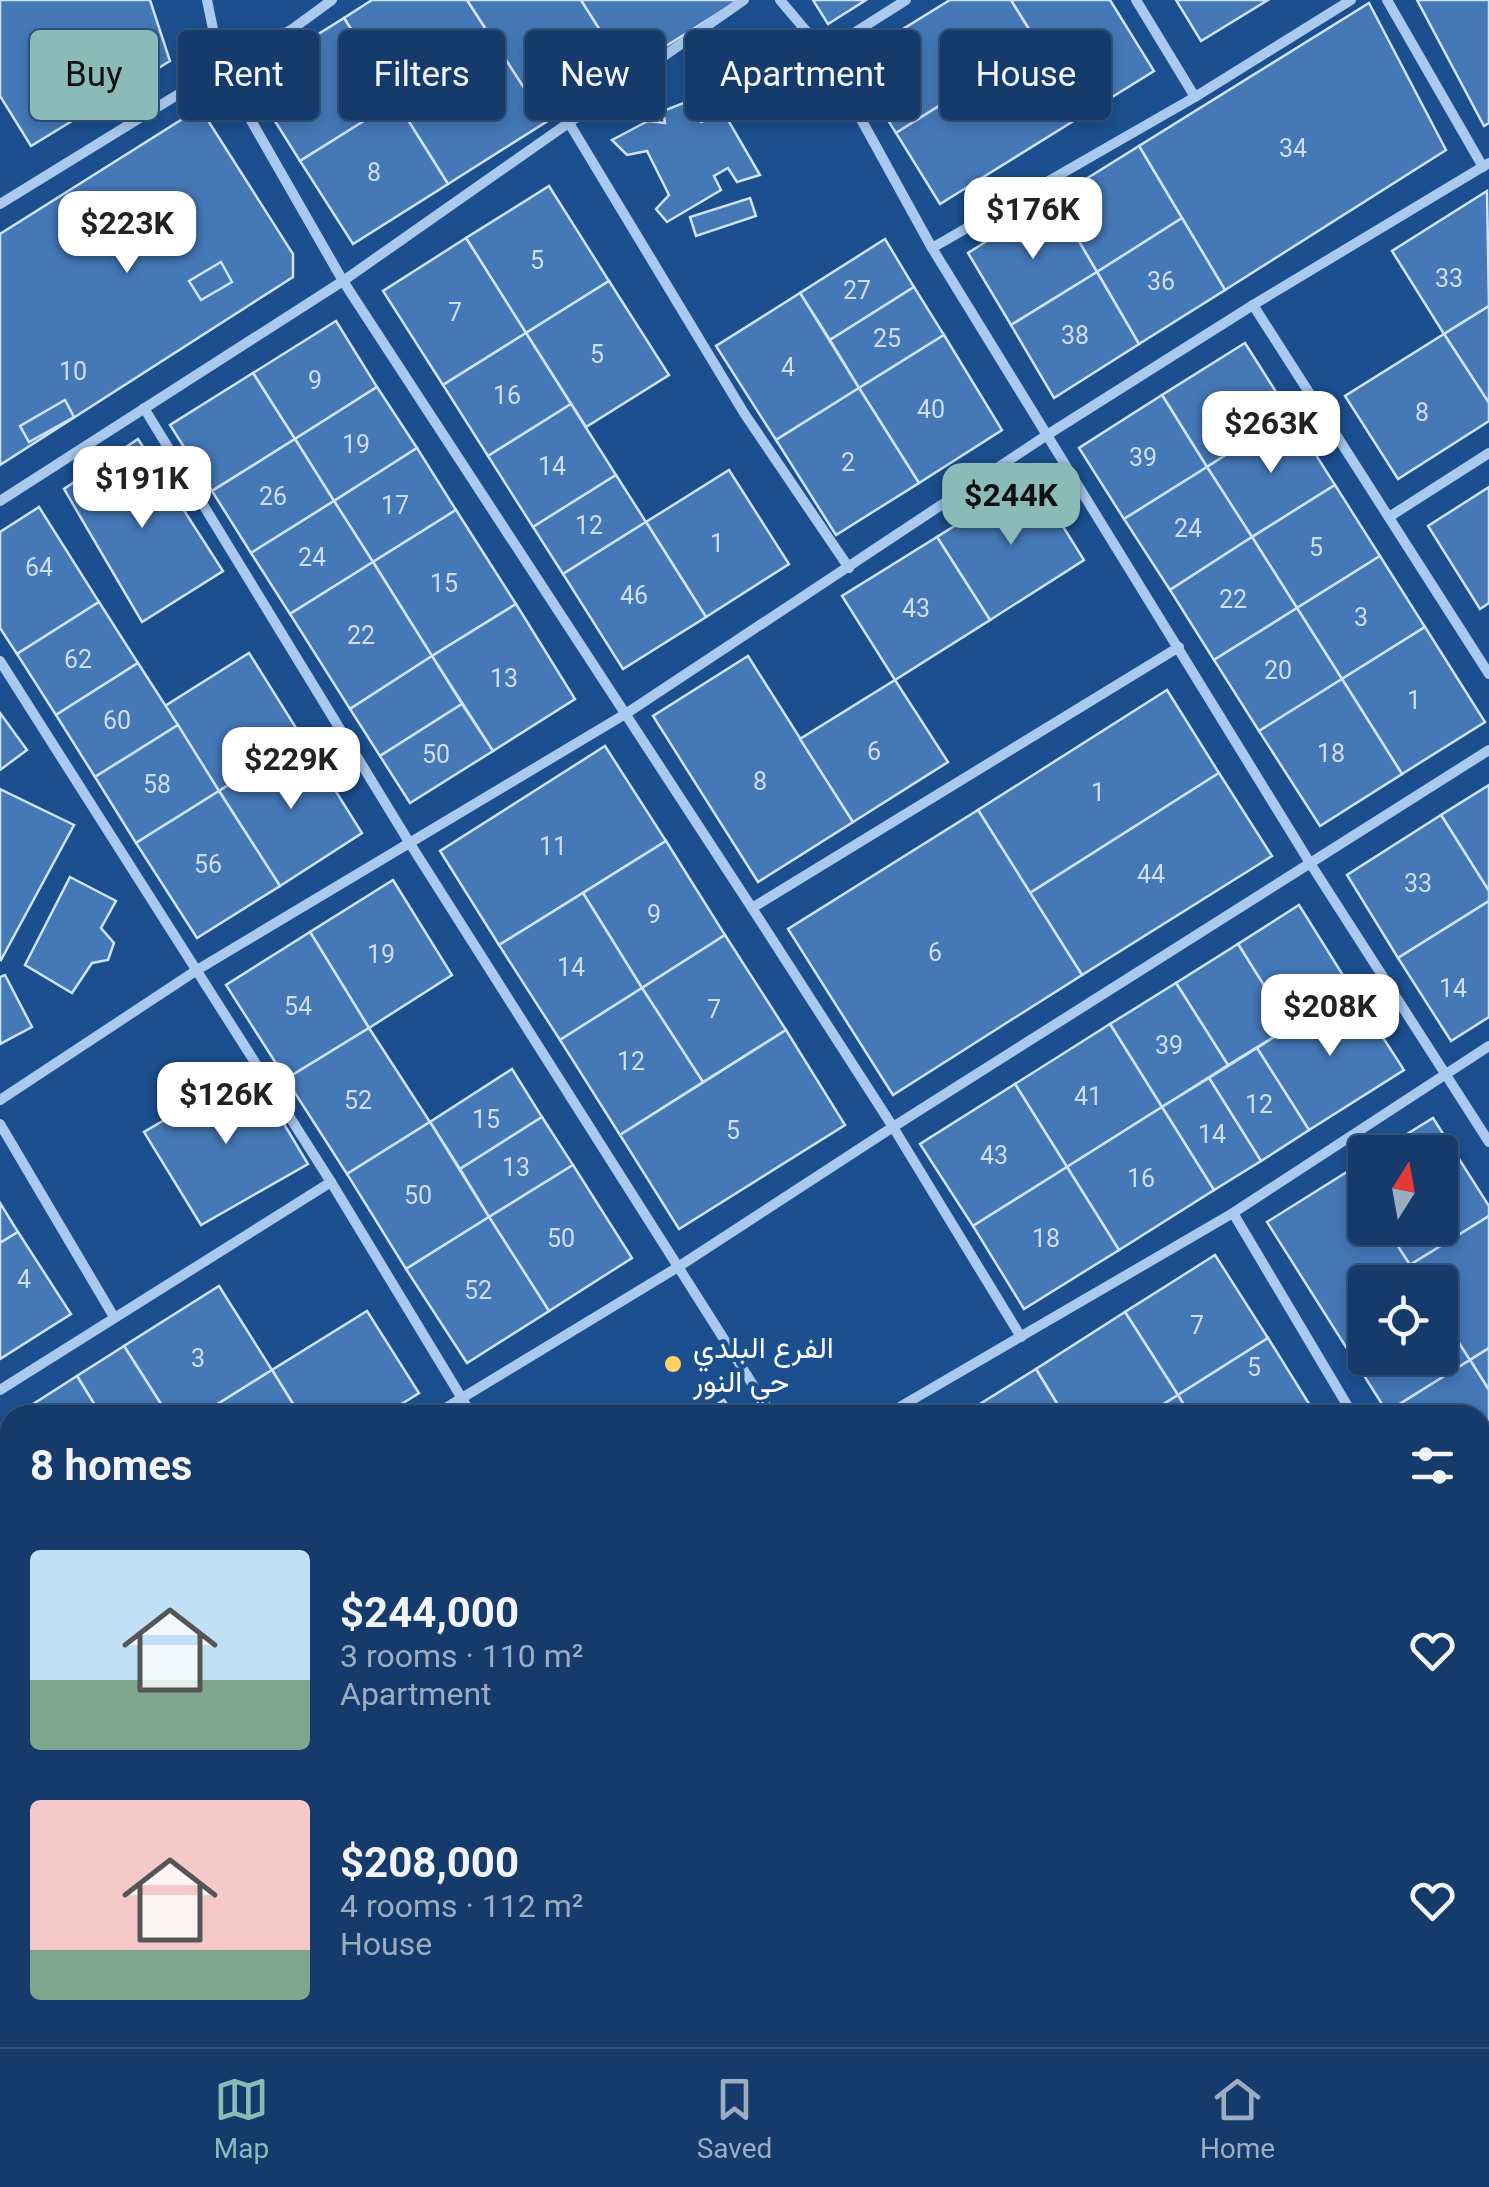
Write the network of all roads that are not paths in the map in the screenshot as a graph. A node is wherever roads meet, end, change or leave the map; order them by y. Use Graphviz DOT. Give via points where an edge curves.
graph roads {
  1 [pos="207,0"];
  2 [pos="332,0"];
  3 [pos="744,0"];
  4 [pos="780,0"];
  5 [pos="906,0"];
  6 [pos="1136,0"];
  7 [pos="1351,0"];
  8 [pos="1387,0"];
  9 [pos="213,30"];
  10 [pos="291,30"];
  11 [pos="805,30"];
  12 [pos="859,30"];
  13 [pos="178,94"];
  14 [pos="1195,97"];
  15 [pos="251,120"];
  16 [pos="861,120"];
  17 [pos="569,123"];
  18 [pos="1486,165"];
  19 [pos="0,204"];
  20 [pos="932,248"];
  21 [pos="343,282"];
  22 [pos="1253,305"];
  23 [pos="144,408"];
  24 [pos="1047,436"];
  25 [pos="1489,453"];
  26 [pos="0,501"];
  27 [pos="1389,516"];
  28 [pos="849,568"];
  29 [pos="1178,647"];
  30 [pos="0,661"];
  31 [pos="1489,674"];
  32 [pos="627,713"];
  33 [pos="1489,750"];
  34 [pos="410,842"];
  35 [pos="1310,863"];
  36 [pos="752,908"];
  37 [pos="197,970"];
  38 [pos="1489,1046"];
  39 [pos="1446,1073"];
  40 [pos="0,1100"];
  41 [pos="0,1124"];
  42 [pos="892,1127"];
  43 [pos="1489,1142"];
  44 [pos="331,1182"];
  45 [pos="1233,1213"];
  46 [pos="678,1267"];
  47 [pos="114,1316"];
  48 [pos="1021,1336"];
  49 [pos="0,1390"];
  50 [pos="461,1397"];
  51 [pos="449,1405"];
  52 [pos="466,1405"];
  53 [pos="766,1405"];
  54 [pos="903,1405"];
  55 [pos="1347,1405"];
  1 -- 9 [label="street"];
  2 -- 10 [label="street"];
  3 -- 17 [label="street"];
  4 -- 11 [label="street"];
  5 -- 12 [label="street"];
  6 -- 14 [label="street"];
  7 -- 14 [label="street"];
  8 -- 18 [label="street"];
  13 -- 19 [label="street"];
  14 -- 20 [label="street"];
  15 -- 21 [label="street"];
  16 -- 20 [label="street"];
  17 -- 21 [label="street"];
  17 -- 28 [label="street" via="744,413"];
  18 -- 22 [label="street"];
  20 -- 24 [label="street"];
  21 -- 23 [label="street"];
  21 -- 32 [label="street"];
  22 -- 24 [label="street"];
  22 -- 27 [label="street"];
  23 -- 26 [label="street"];
  23 -- 34 [label="street"];
  24 -- 28 [label="street"];
  24 -- 29 [label="street"];
  25 -- 27 [label="street"];
  27 -- 31 [label="street"];
  28 -- 32 [label="street"];
  29 -- 35 [label="street"];
  29 -- 36 [label="street"];
  30 -- 37 [label="street"];
  32 -- 34 [label="street"];
  32 -- 36 [label="street"];
  33 -- 35 [label="street"];
  34 -- 37 [label="street"];
  34 -- 46 [label="street"];
  35 -- 39 [label="street"];
  35 -- 42 [label="street"];
  36 -- 42 [label="street"];
  37 -- 40 [label="street"];
  37 -- 44 [label="street"];
  38 -- 39 [label="street"];
  39 -- 43 [label="street"];
  39 -- 45 [label="street"];
  41 -- 47 [label="street"];
  42 -- 46 [label="street"];
  42 -- 48 [label="street"];
  44 -- 47 [label="street"];
  44 -- 50 [label="street"];
  45 -- 48 [label="street"];
  45 -- 55 [label="street"];
  46 -- 50 [label="street"];
  46 -- 53 [label="street"];
  47 -- 49 [label="street"];
  48 -- 54 [label="street"];
  50 -- 51 [label="street"];
  50 -- 52 [label="street"];
}
